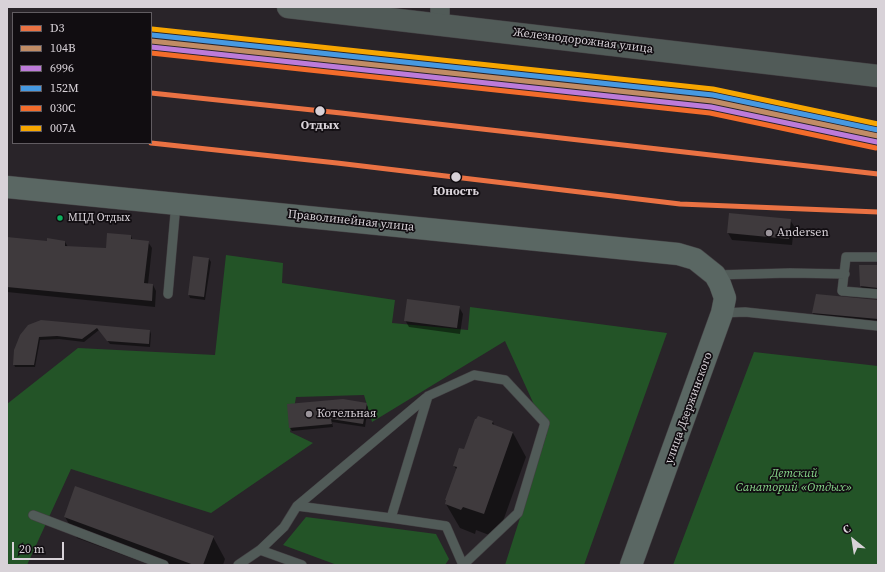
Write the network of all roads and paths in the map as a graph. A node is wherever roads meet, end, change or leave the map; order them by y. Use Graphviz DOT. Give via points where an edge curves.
graph roads {
  1 [pos="288,7"];
  2 [pos="440,16"];
  3 [pos="878,76"];
  4 [pos="7,187"];
  5 [pos="176,203"];
  6 [pos="878,257"];
  7 [pos="695,259"];
  8 [pos="845,274"];
  9 [pos="715,275"];
  10 [pos="168,294"];
  11 [pos="878,294"];
  12 [pos="722,313"];
  13 [pos="878,326"];
  14 [pos="428,396"];
  15 [pos="297,506"];
  16 [pos="33,515"];
  17 [pos="391,518"];
  18 [pos="260,550"];
  19 [pos="164,565"];
  20 [pos="238,565"];
  21 [pos="302,565"];
  22 [pos="463,565"];
  23 [pos="632,565"];
  1 -- 2 [label="street, Железнодорожная улица"];
  2 -- 3 [label="street, Железнодорожная улица"];
  4 -- 5 [label="main road, Праволинейная улица"];
  5 -- 7 [label="main road, Праволинейная улица" via="678,254"];
  5 -- 10 [label="lane"];
  6 -- 8 [label="lane" via="846,257"];
  7 -- 9 [label="main road, улица Дзержинского"];
  8 -- 9 [label="lane"];
  8 -- 11 [label="lane" via="842,291"];
  9 -- 12 [label="main road, улица Дзержинского" via="725,298"];
  12 -- 13 [label="lane" via="745,312"];
  12 -- 23 [label="main road, улица Дзержинского"];
  14 -- 15 [label="lane"];
  14 -- 17 [label="lane"];
  14 -- 22 [label="lane" via="474,375 505,380 545,423 518,513"];
  15 -- 17 [label="lane"];
  15 -- 18 [label="lane" via="284,527"];
  16 -- 19 [label="lane"];
  17 -- 22 [label="lane" via="446,526"];
  18 -- 20 [label="lane"];
  18 -- 21 [label="lane"];
}
